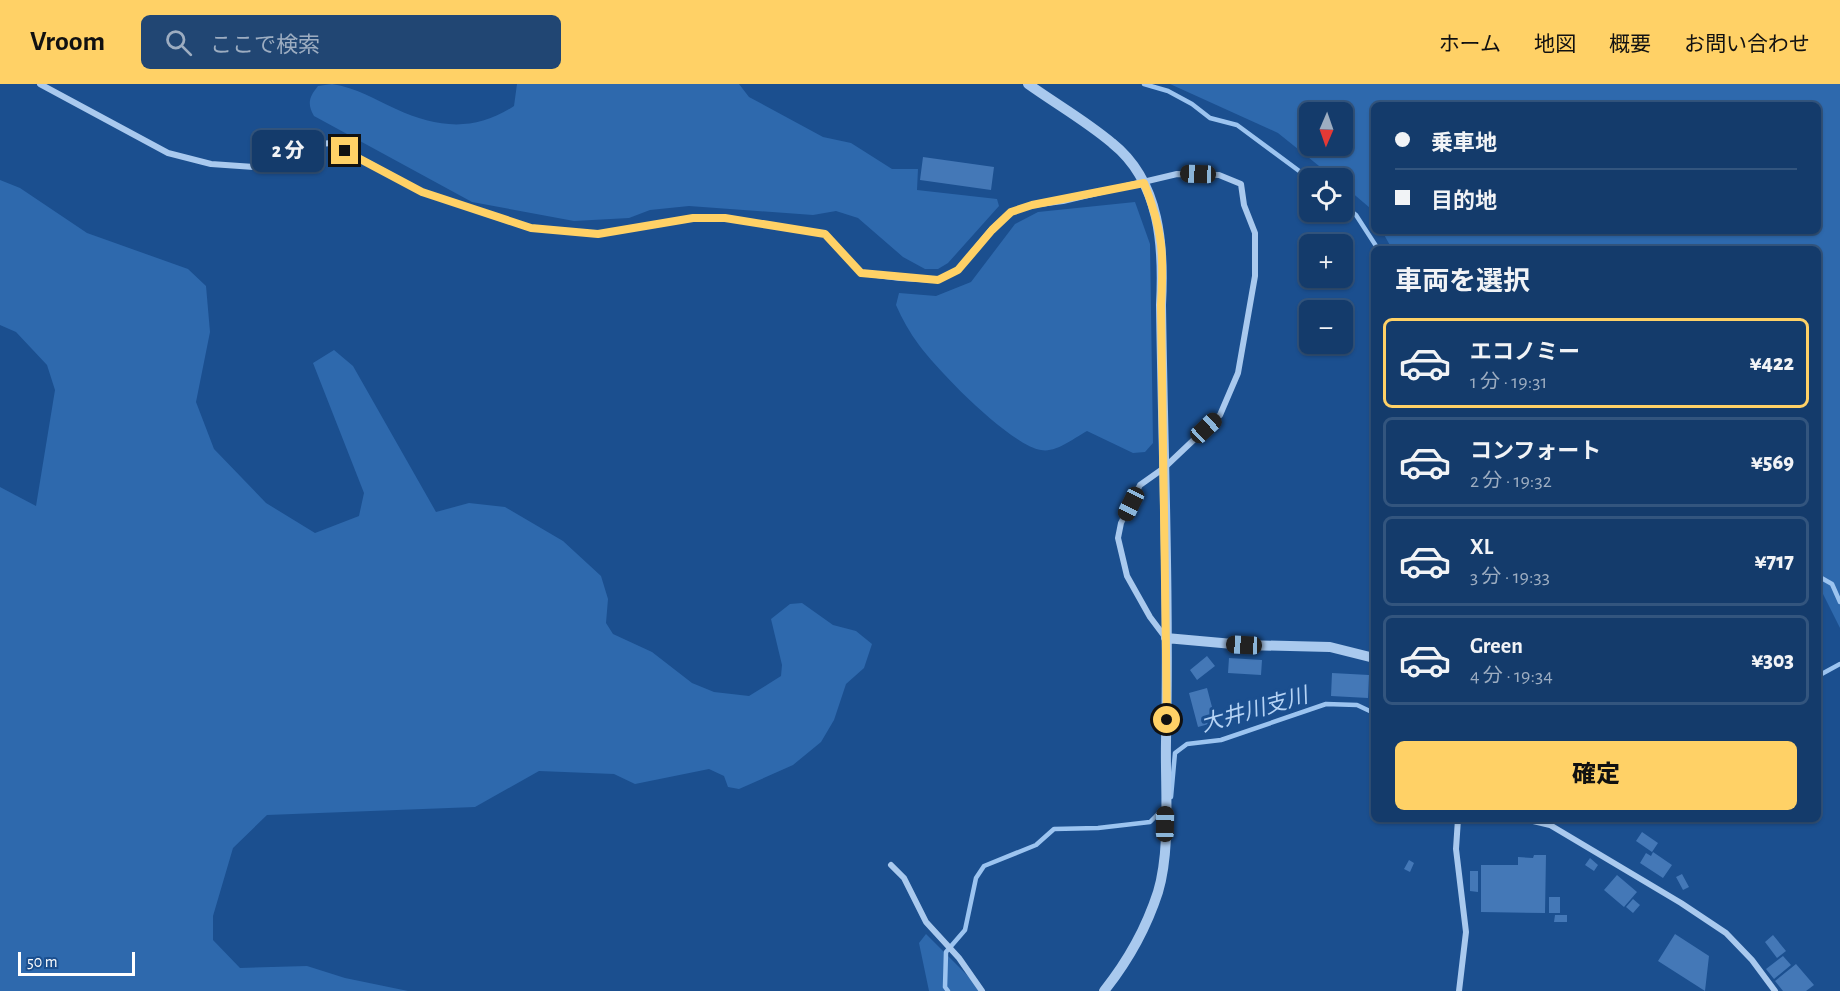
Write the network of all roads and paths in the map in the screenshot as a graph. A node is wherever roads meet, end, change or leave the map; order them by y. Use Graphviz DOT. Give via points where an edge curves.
graph roads {
  1 [pos="40,84"];
  2 [pos="1028,84"];
  3 [pos="1144,183"];
  4 [pos="1164,468"];
  5 [pos="1166,638"];
  6 [pos="1371,657"];
  7 [pos="1458,822"];
  8 [pos="1538,822"];
  9 [pos="891,865"];
  10 [pos="982,991"];
  11 [pos="1104,991"];
  12 [pos="1459,991"];
  13 [pos="1775,991"];
  1 -- 3 [label="street" via="168,153 211,164 254,166 310,145 331,143 422,192 531,228 598,234 693,218 725,218 825,234 861,273 900,278 938,280 958,270 1011,212"];
  2 -- 3 [label="street" via="1114,144"];
  3 -- 4 [label="street" via="1158,219 1163,256"];
  3 -- 4 [label="street" via="1178,174 1219,175 1242,184 1244,205 1255,233 1255,276 1238,373 1221,415"];
  4 -- 5 [label="street"];
  4 -- 5 [label="street" via="1140,485 1118,538 1127,576 1149,617"];
  5 -- 6 [label="street" via="1330,647"];
  5 -- 11 [label="street" via="1164,845 1159,890 1126,962"];
  7 -- 12 [label="street" via="1456,849 1466,932"];
  8 -- 13 [label="street" via="1550,825 1726,933"];
  9 -- 10 [label="street" via="904,878 926,922"];
}
